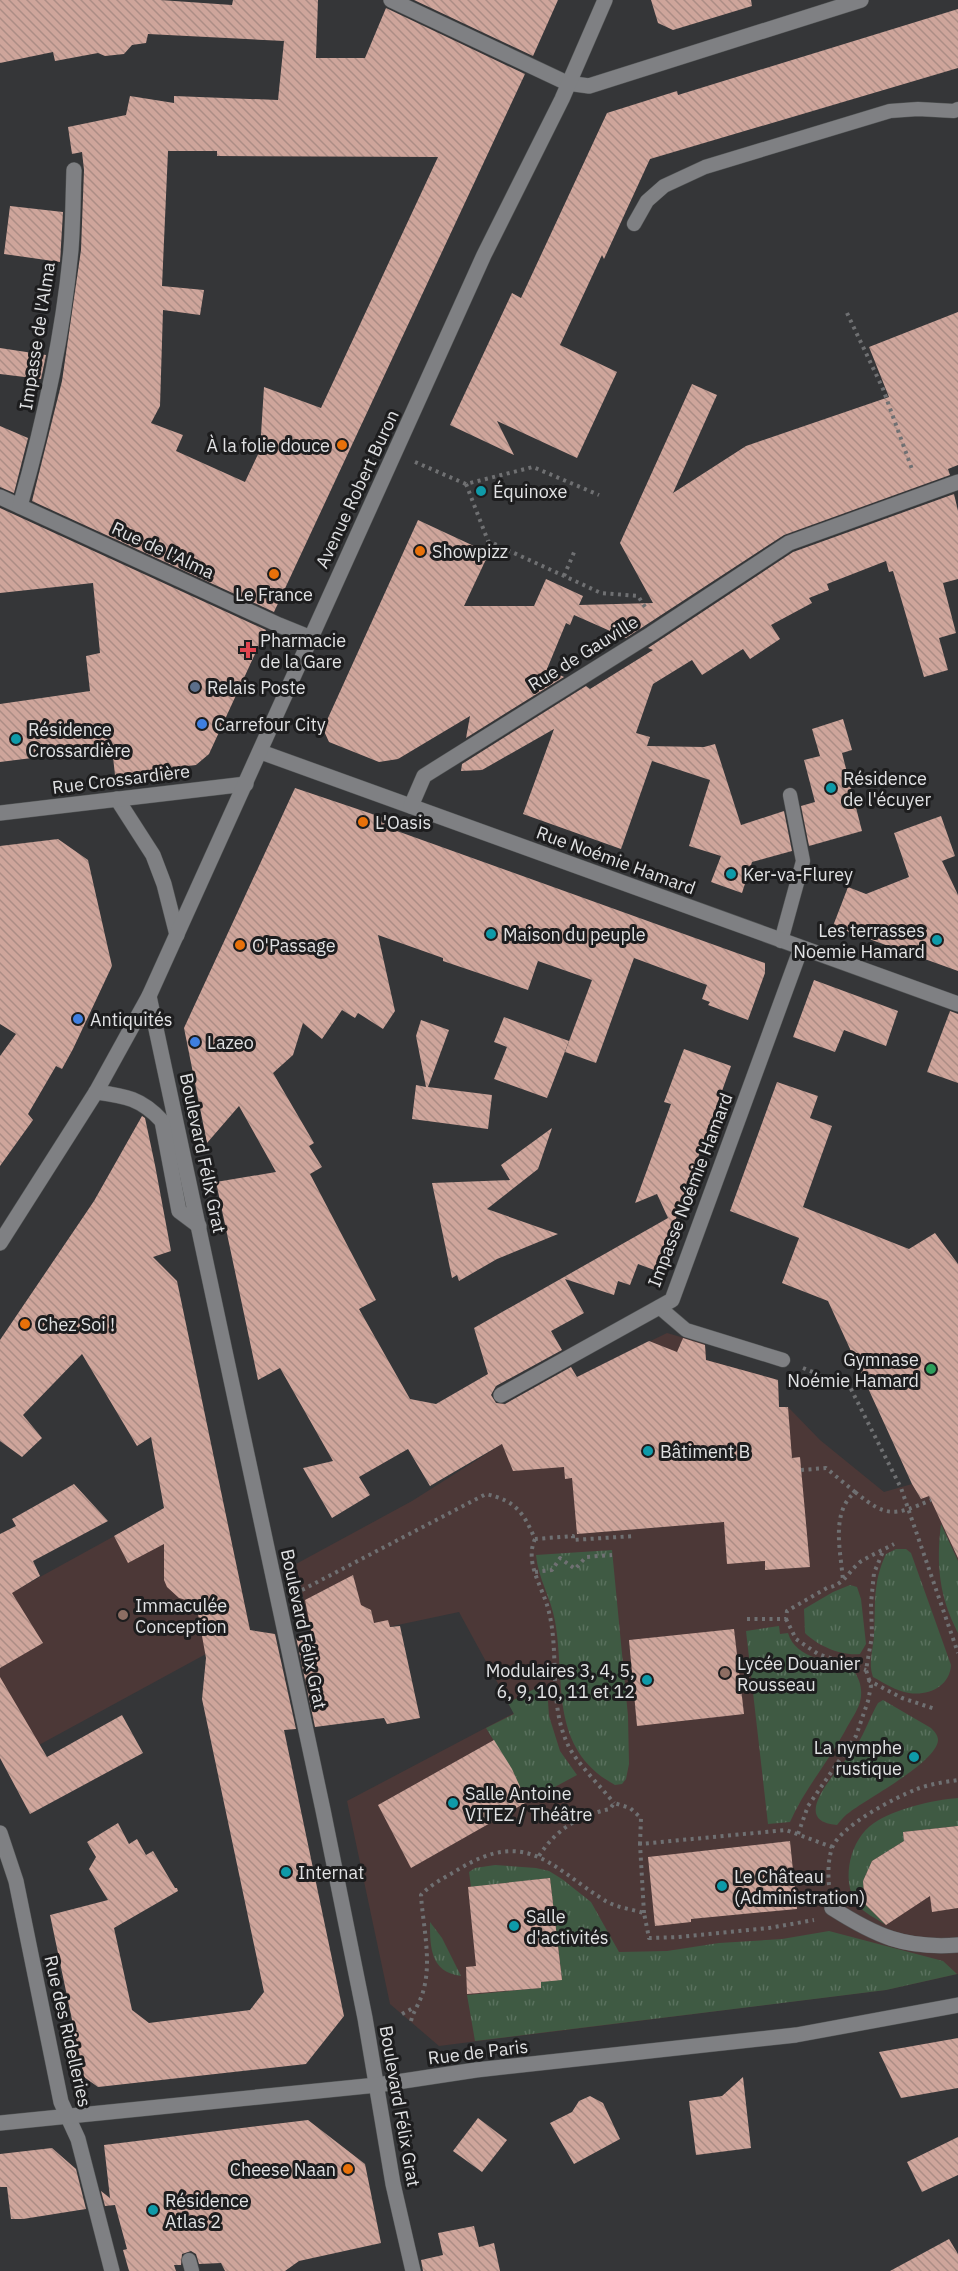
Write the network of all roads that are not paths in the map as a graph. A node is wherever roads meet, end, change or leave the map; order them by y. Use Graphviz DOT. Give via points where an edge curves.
graph roads {
  1 [pos="392,0"];
  2 [pos="605,0"];
  3 [pos="861,0"];
  4 [pos="567,83"];
  5 [pos="958,109"];
  6 [pos="74,170"];
  7 [pos="634,224"];
  8 [pos="958,482"];
  9 [pos="0,497"];
  10 [pos="20,506"];
  11 [pos="311,638"];
  12 [pos="261,752"];
  13 [pos="246,784"];
  14 [pos="790,795"];
  15 [pos="117,799"];
  16 [pos="411,806"];
  17 [pos="0,813"];
  18 [pos="177,935"];
  19 [pos="781,941"];
  20 [pos="801,948"];
  21 [pos="149,996"];
  22 [pos="958,1004"];
  23 [pos="96,1092"];
  24 [pos="199,1226"];
  25 [pos="0,1243"];
  26 [pos="659,1307"];
  27 [pos="783,1360"];
  28 [pos="501,1395"];
  29 [pos="0,1833"];
  30 [pos="832,1908"];
  31 [pos="958,1945"];
  32 [pos="958,2005"];
  33 [pos="377,2085"];
  34 [pos="66,2115"];
  35 [pos="0,2123"];
  36 [pos="112,2271"];
  37 [pos="413,2271"];
  1 -- 4 [label="main road"];
  2 -- 4 [label="main road, Avenue Robert Buron"];
  3 -- 4 [label="main road" via="589,86"];
  4 -- 11 [label="main road, Avenue Robert Buron" via="484,255"];
  5 -- 7 [label="lane" via="890,111 705,167 664,186 647,201"];
  6 -- 10 [label="main road, Impasse de l'Alma" via="71,248 60,334 41,433"];
  8 -- 16 [label="main road, Rue de Gauville" via="789,543 424,776"];
  9 -- 10 [label="main road, Rue de l'Alma"];
  10 -- 11 [label="main road, Rue de l'Alma"];
  11 -- 12 [label="main road, Avenue Robert Buron"];
  12 -- 13 [label="main road, Avenue Robert Buron"];
  12 -- 16 [label="main road, Rue Noémie Hamard"];
  13 -- 15 [label="main road, Rue Crossardière"];
  13 -- 18 [label="main road, Avenue Robert Buron"];
  14 -- 19 [label="lane" via="803,861"];
  15 -- 17 [label="main road, Rue Crossardière"];
  15 -- 18 [label="main road" via="153,855"];
  16 -- 19 [label="main road, Rue Noémie Hamard"];
  18 -- 21 [label="main road, Avenue Robert Buron"];
  19 -- 20 [label="main road, Rue Noémie Hamard"];
  20 -- 22 [label="main road, Rue Noémie Hamard"];
  20 -- 26 [label="main road, Impasse Noémie Hamard" via="672,1300"];
  21 -- 23 [label="main road, Avenue Robert Buron"];
  21 -- 24 [label="main road, Boulevard Félix Grat"];
  23 -- 24 [label="main road" via="140,1101 162,1121 179,1210"];
  23 -- 25 [label="main road, Avenue Robert Buron"];
  24 -- 33 [label="main road, Boulevard Félix Grat" via="326,1821"];
  26 -- 27 [label="lane" via="686,1330"];
  26 -- 28 [label="main road, Impasse Noémie Hamard"];
  29 -- 34 [label="main road, Rue des Ridelleries" via="16,1881"];
  30 -- 31 [label="main road" via="895,1942 935,1947"];
  32 -- 33 [label="main road, Rue de Paris" via="796,2035 476,2070"];
  33 -- 34 [label="main road, Rue de Paris"];
  33 -- 37 [label="main road, Boulevard Félix Grat" via="393,2184"];
  34 -- 35 [label="main road, Rue de Paris"];
  34 -- 36 [label="main road, Rue des Ridelleries" via="78,2139"];
}
